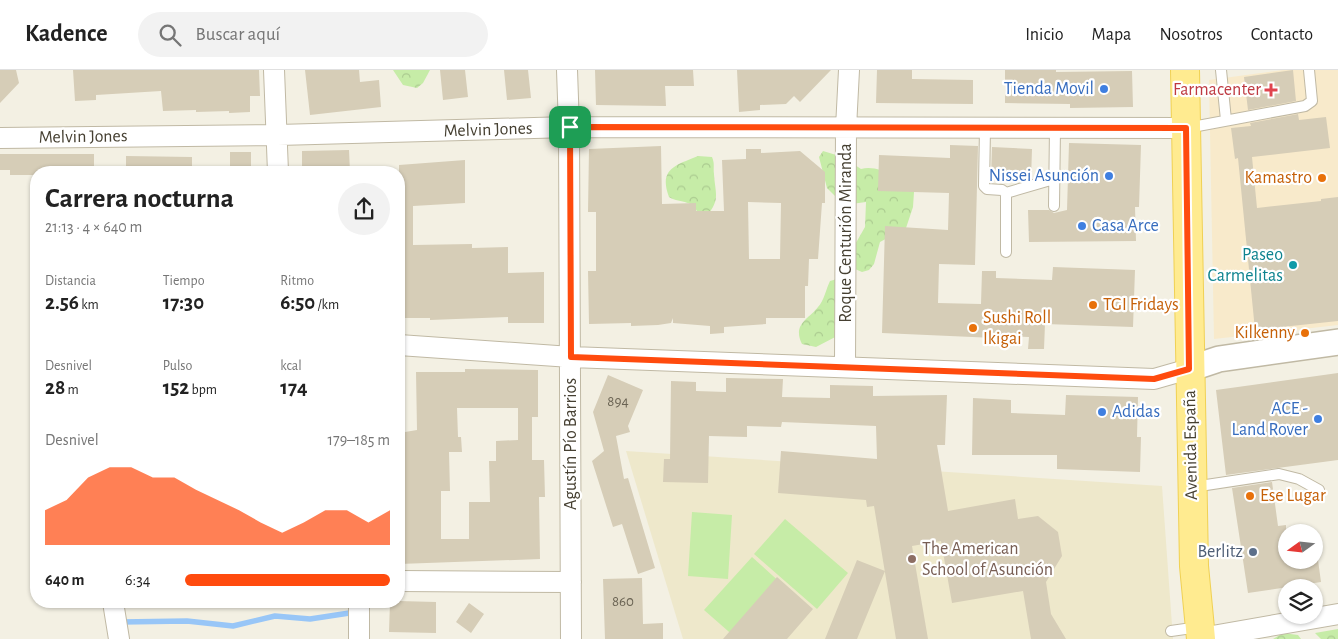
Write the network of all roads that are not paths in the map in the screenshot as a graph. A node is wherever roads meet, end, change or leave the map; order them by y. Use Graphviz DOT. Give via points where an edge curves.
graph roads {
  1 [pos="274,70"];
  2 [pos="567,70"];
  3 [pos="849,70"];
  4 [pos="1185,70"];
  5 [pos="1221,70"];
  6 [pos="1309,70"];
  7 [pos="1226,120"];
  8 [pos="570,127"];
  9 [pos="846,128"];
  10 [pos="985,128"];
  11 [pos="1055,128"];
  12 [pos="1186,128"];
  13 [pos="278,135"];
  14 [pos="0,138"];
  15 [pos="278,166"];
  16 [pos="1054,179"];
  17 [pos="1006,193"];
  18 [pos="1054,206"];
  19 [pos="1006,252"];
  20 [pos="1338,342"];
  21 [pos="405,345"];
  22 [pos="571,357"];
  23 [pos="845,367"];
  24 [pos="1189,369"];
  25 [pos="1192,487"];
  26 [pos="1319,490"];
  27 [pos="405,581"];
  28 [pos="571,582"];
  29 [pos="114,608"];
  30 [pos="359,608"];
  31 [pos="1338,614"];
  32 [pos="1171,631"];
  33 [pos="1200,634"];
  34 [pos="119,639"];
  35 [pos="359,639"];
  36 [pos="571,639"];
  1 -- 13 [label="street"];
  2 -- 8 [label="street, Agustín Pío Barrios"];
  3 -- 9 [label="street, Roque Centurión Miranda"];
  4 -- 12 [label="main road, Avenida España"];
  5 -- 7 [label="lane"];
  6 -- 7 [label="lane" via="1312,101 1305,106"];
  7 -- 12 [label="lane"];
  8 -- 9 [label="street, Melvin Jones"];
  8 -- 13 [label="street, Melvin Jones"];
  8 -- 22 [label="street, Agustín Pío Barrios"];
  9 -- 10 [label="street, Melvin Jones"];
  9 -- 23 [label="street, Roque Centurión Miranda"];
  10 -- 11 [label="street, Melvin Jones"];
  10 -- 17 [label="lane" via="984,186"];
  11 -- 12 [label="street, Melvin Jones"];
  11 -- 16 [label="lane"];
  12 -- 24 [label="main road, Avenida España"];
  13 -- 14 [label="street, Melvin Jones"];
  13 -- 15 [label="street"];
  16 -- 17 [label="lane"];
  16 -- 18 [label="lane"];
  17 -- 19 [label="lane"];
  20 -- 24 [label="street" via="1219,359"];
  21 -- 22 [label="street"];
  22 -- 23 [label="street"];
  22 -- 28 [label="street, Agustín Pío Barrios"];
  23 -- 24 [label="street" via="1154,379"];
  24 -- 25 [label="main road, Avenida España"];
  25 -- 26 [label="lane" via="1279,474 1299,479"];
  25 -- 33 [label="main road, Avenida España"];
  27 -- 28 [label="street"];
  28 -- 36 [label="street, Agustín Pío Barrios"];
  29 -- 34 [label="street"];
  30 -- 35 [label="street"];
  31 -- 33 [label="street"];
  32 -- 33 [label="lane"];
}
